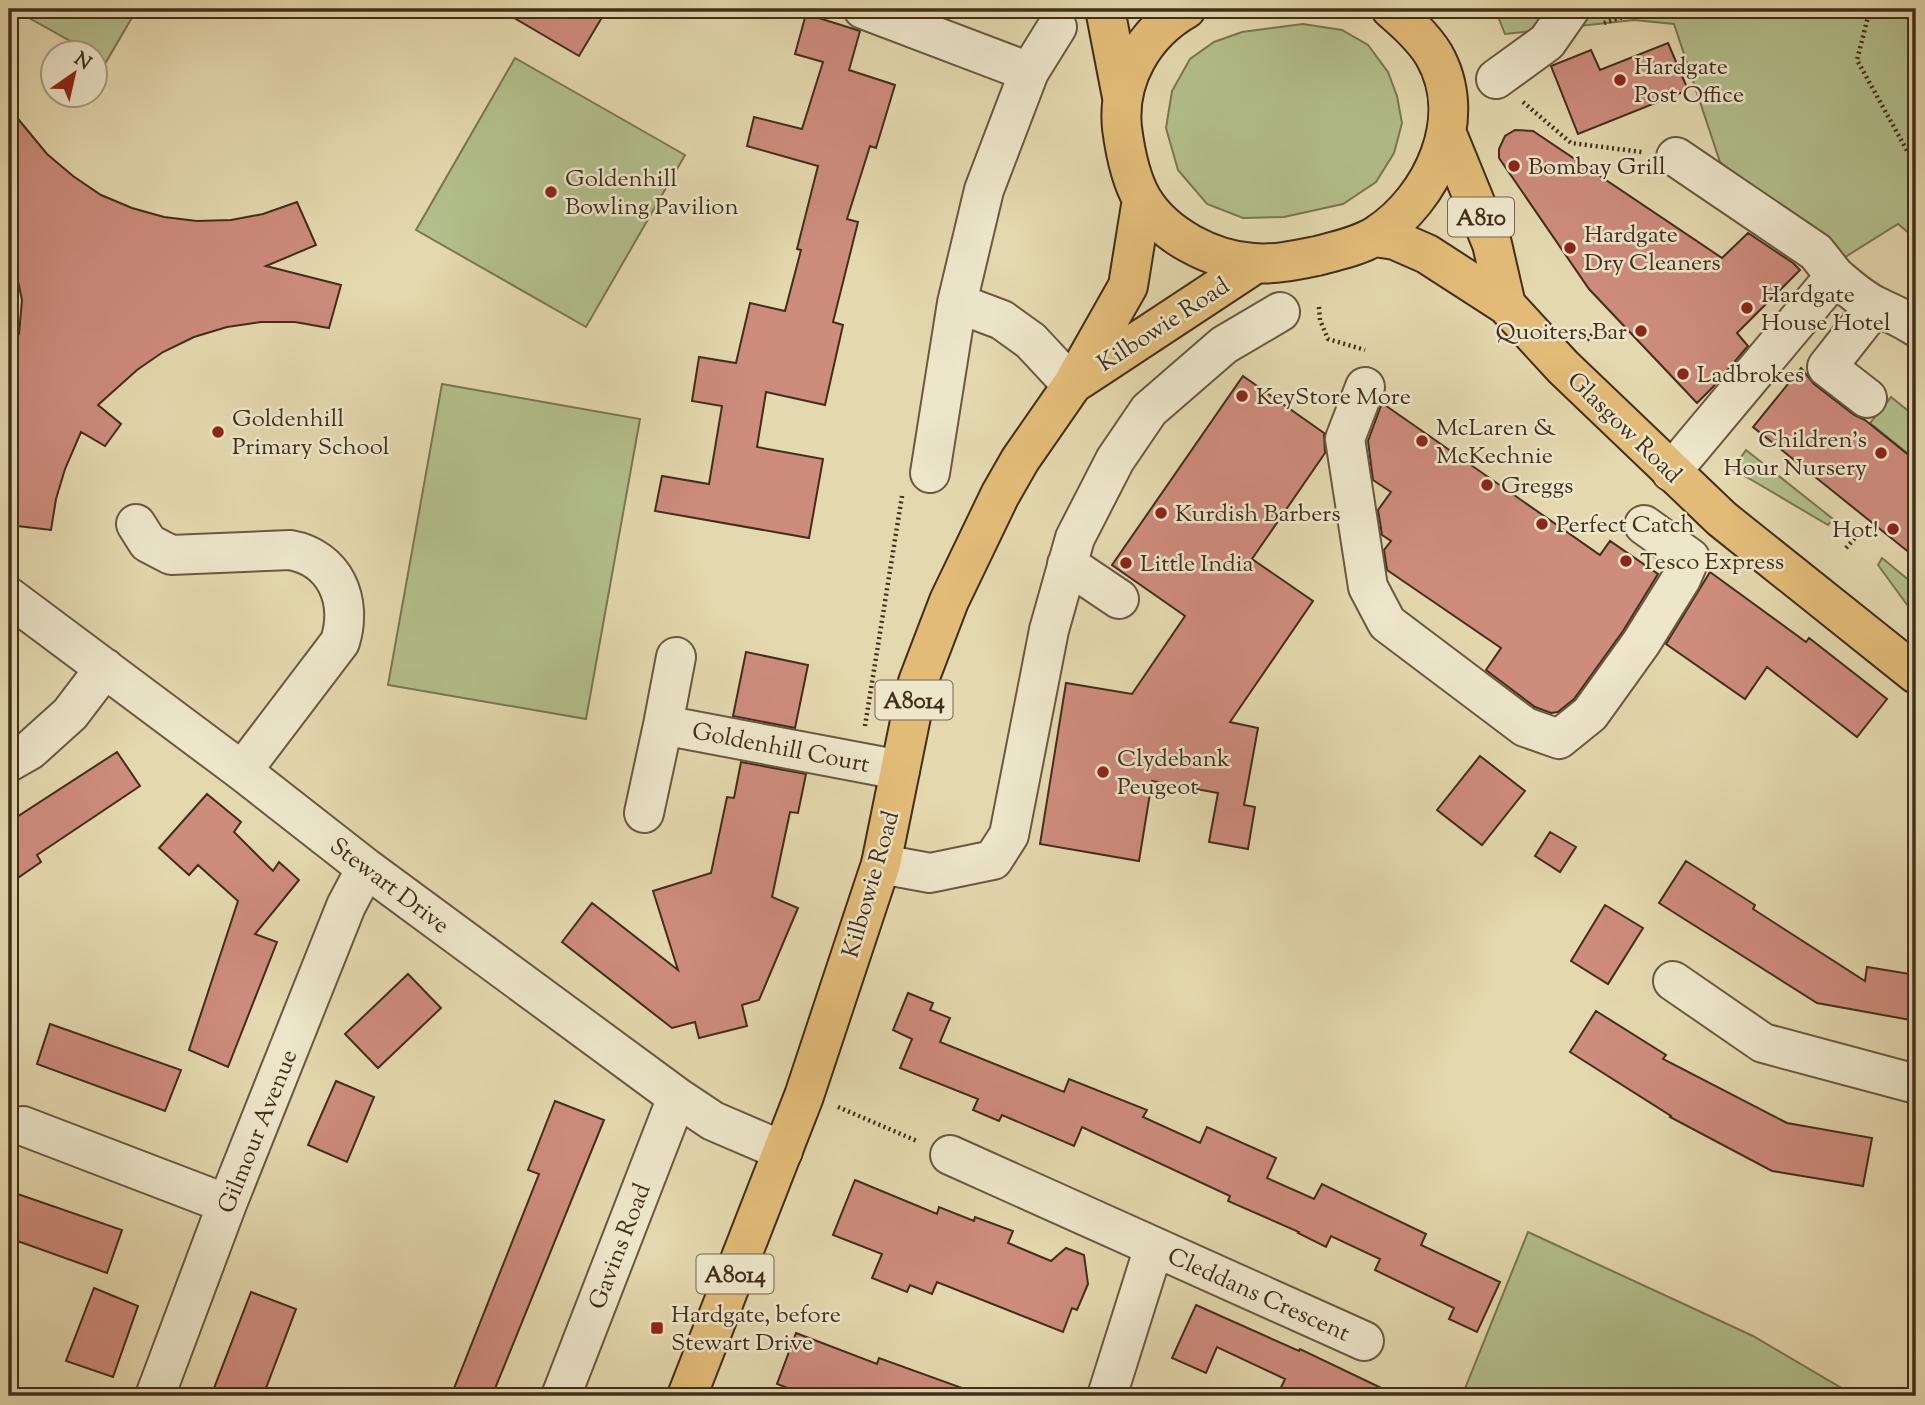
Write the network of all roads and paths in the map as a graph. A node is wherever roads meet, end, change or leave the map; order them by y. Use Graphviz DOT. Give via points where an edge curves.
graph roads {
  1 [pos="863,9"];
  2 [pos="1105,9"];
  3 [pos="1391,9"];
  4 [pos="1570,9"];
  5 [pos="1870,9"];
  6 [pos="1182,10"];
  7 [pos="1419,22"];
  8 [pos="1057,27"];
  9 [pos="1029,72"];
  10 [pos="1496,79"];
  11 [pos="1122,97"];
  12 [pos="1447,134"];
  13 [pos="1676,157"];
  14 [pos="1916,161"];
  15 [pos="1142,199"];
  16 [pos="1375,237"];
  17 [pos="1255,264"];
  18 [pos="1835,276"];
  19 [pos="957,303"];
  20 [pos="1506,304"];
  21 [pos="1875,306"];
  22 [pos="1280,312"];
  23 [pos="1916,327"];
  24 [pos="1369,370"];
  25 [pos="1072,385"];
  26 [pos="1867,398"];
  27 [pos="1671,472"];
  28 [pos="916,483"];
  29 [pos="1722,519"];
  30 [pos="136,524"];
  31 [pos="1644,525"];
  32 [pos="1863,529"];
  33 [pos="1846,548"];
  34 [pos="1690,558"];
  35 [pos="1067,564"];
  36 [pos="9,597"];
  37 [pos="1119,599"];
  38 [pos="676,657"];
  39 [pos="105,668"];
  40 [pos="1916,674"];
  41 [pos="663,725"];
  42 [pos="859,761"];
  43 [pos="9,762"];
  44 [pos="900,770"];
  45 [pos="242,771"];
  46 [pos="643,813"];
  47 [pos="881,864"];
  48 [pos="366,868"];
  49 [pos="1673,981"];
  50 [pos="1916,1084"];
  51 [pos="804,1096"];
  52 [pos="677,1097"];
  53 [pos="23,1126"];
  54 [pos="783,1151"];
  55 [pos="950,1155"];
  56 [pos="227,1204"];
  57 [pos="1154,1247"];
  58 [pos="1364,1341"];
  59 [pos="155,1396"];
  60 [pos="561,1396"];
  61 [pos="687,1396"];
  62 [pos="1107,1396"];
  1 -- 9 [label="street"];
  2 -- 11 [label="main road, A810"];
  3 -- 7 [label="main road, A810"];
  4 -- 10 [label="street" via="1547,42"];
  5 -- 14 [label="path" via="1857,60"];
  6 -- 11 [label="main road, A810" via="1147,43"];
  7 -- 12 [label="main road, A810" via="1443,75"];
  8 -- 9 [label="street"];
  9 -- 19 [label="street" via="984,190"];
  10 -- 13 [label="path" via="1571,143"];
  11 -- 15 [label="main road, A810" via="1124,143"];
  12 -- 16 [label="main road, A810" via="1420,192"];
  12 -- 20 [label="main road, Glasgow Road / A810" via="1492,244"];
  13 -- 18 [label="street" via="1815,252"];
  15 -- 17 [label="main road, A810" via="1188,243"];
  15 -- 25 [label="main road, Kilbowie Road / A8014" via="1128,286"];
  16 -- 17 [label="main road, A810" via="1302,259"];
  16 -- 20 [label="main road, Glasgow Road / A810" via="1427,254"];
  17 -- 25 [label="main road, Kilbowie Road / A8014"];
  18 -- 21 [label="street"];
  18 -- 27 [label="street"];
  19 -- 25 [label="street" via="1002,320 1031,341"];
  19 -- 28 [label="street"];
  20 -- 27 [label="main road, Glasgow Road / A810"];
  21 -- 23 [label="street"];
  21 -- 26 [label="street" via="1827,367"];
  22 -- 24 [label="path" via="1294,300 1310,300 1319,306 1328,339"];
  22 -- 35 [label="street" via="1224,345 1149,410 1115,460 1075,538"];
  24 -- 34 [label="street" via="1345,439 1368,587 1387,623 1525,727 1559,739 1590,714 1641,643"];
  25 -- 44 [label="main road, Kilbowie Road / A8014" via="1000,495 949,601 918,682"];
  27 -- 29 [label="main road, Glasgow Road / A810"];
  28 -- 42 [label="path"];
  29 -- 34 [label="street"];
  29 -- 40 [label="main road, Glasgow Road / A810"];
  30 -- 45 [label="street" via="148,543 171,555 290,550 320,561 334,577 344,607 340,642"];
  31 -- 34 [label="street"];
  32 -- 33 [label="path"];
  35 -- 37 [label="street"];
  35 -- 47 [label="street" via="1049,629 1009,835 993,860 930,873"];
  36 -- 39 [label="street, Stewart Drive"];
  38 -- 41 [label="street, Goldenhill Court"];
  39 -- 43 [label="street" via="70,714 30,750"];
  39 -- 45 [label="street, Stewart Drive"];
  41 -- 42 [label="street, Goldenhill Court"];
  41 -- 46 [label="street, Goldenhill Court"];
  42 -- 44 [label="street, Goldenhill Court"];
  44 -- 47 [label="main road, Kilbowie Road / A8014"];
  45 -- 48 [label="street, Stewart Drive"];
  47 -- 51 [label="main road, Kilbowie Road / A8014"];
  48 -- 52 [label="street, Stewart Drive"];
  48 -- 56 [label="street, Gilmour Avenue" via="346,906"];
  49 -- 50 [label="street" via="1763,1043"];
  51 -- 54 [label="main road, Kilbowie Road / A8014"];
  51 -- 55 [label="path"];
  52 -- 54 [label="street, Stewart Drive" via="713,1121"];
  52 -- 60 [label="street, Gavins Road"];
  53 -- 56 [label="street"];
  54 -- 61 [label="main road, Kilbowie Road / A8014"];
  55 -- 57 [label="street, Cleddans Crescent"];
  56 -- 59 [label="street, Gilmour Avenue"];
  57 -- 58 [label="street, Cleddans Crescent"];
  57 -- 62 [label="street, Cleddans Crescent"];
}
